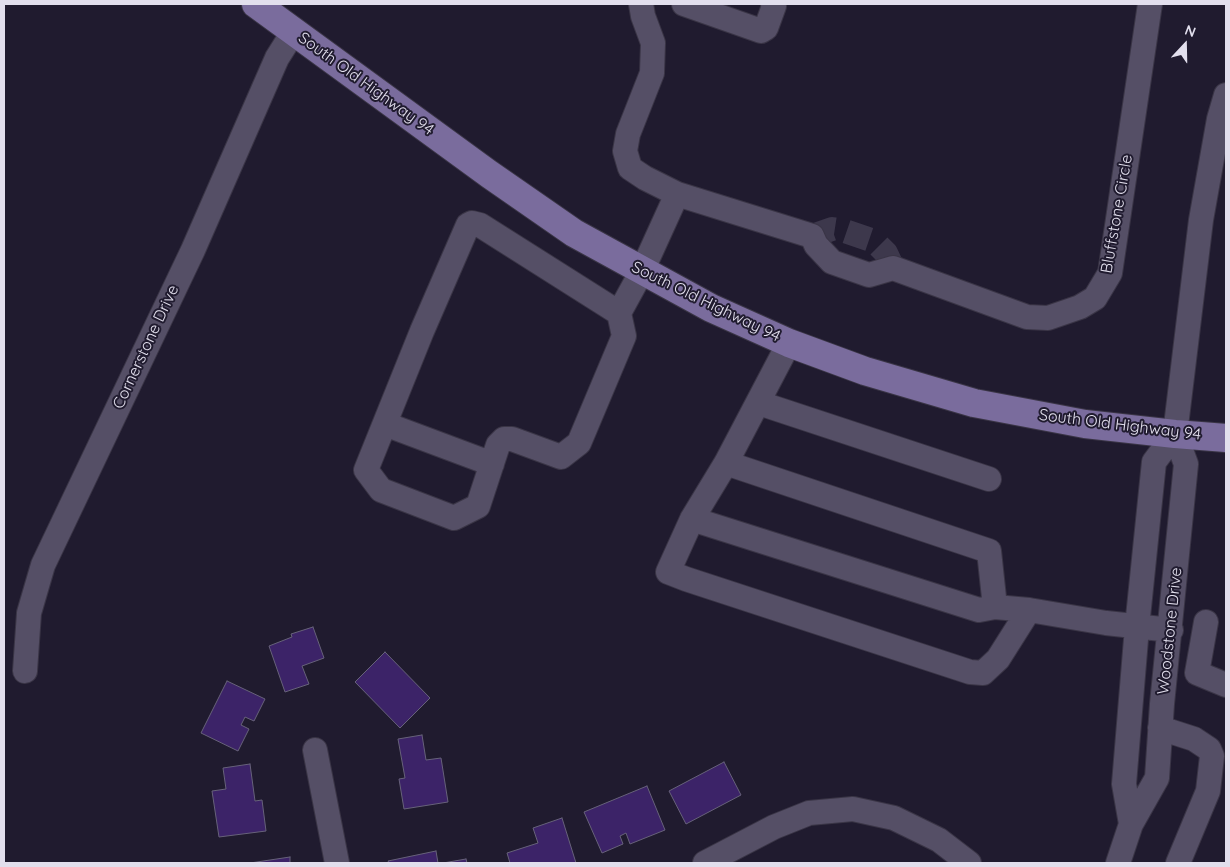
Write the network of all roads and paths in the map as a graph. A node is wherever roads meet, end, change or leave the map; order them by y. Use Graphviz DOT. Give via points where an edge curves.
graph roads {
  1 [pos="256,4"];
  2 [pos="641,4"];
  3 [pos="684,4"];
  4 [pos="773,4"];
  5 [pos="1150,4"];
  6 [pos="294,31"];
  7 [pos="1226,99"];
  8 [pos="677,194"];
  9 [pos="642,271"];
  10 [pos="619,313"];
  11 [pos="789,343"];
  12 [pos="758,403"];
  13 [pos="385,424"];
  14 [pos="1175,434"];
  15 [pos="1226,438"];
  16 [pos="726,463"];
  17 [pos="492,464"];
  18 [pos="989,479"];
  19 [pos="692,519"];
  20 [pos="995,607"];
  21 [pos="1029,610"];
  22 [pos="1216,623"];
  23 [pos="1171,625"];
  24 [pos="1137,627"];
  25 [pos="25,671"];
  26 [pos="1226,685"];
  27 [pos="1160,728"];
  28 [pos="315,750"];
  29 [pos="1131,824"];
  30 [pos="1127,860"];
  31 [pos="337,863"];
  32 [pos="705,863"];
  33 [pos="969,863"];
  34 [pos="1178,863"];
  1 -- 6 [label="main road, South Old Highway 94"];
  2 -- 8 [label="street" via="654,43 652,73 628,134 625,151 630,168"];
  3 -- 4 [label="street" via="761,31 766,28"];
  5 -- 8 [label="street, Bluffstone Circle" via="1110,273 1094,298 1080,307 1048,318 1028,317 893,268 869,275 832,262 812,236"];
  6 -- 9 [label="main road, South Old Highway 94" via="574,234"];
  6 -- 25 [label="street, Cornerstone Drive" via="277,58 193,250 43,565 30,613"];
  7 -- 14 [label="street, Woodstone Drive" via="1201,220"];
  8 -- 9 [label="street"];
  9 -- 10 [label="street"];
  9 -- 11 [label="main road, South Old Highway 94" via="710,308"];
  10 -- 13 [label="street" via="472,223 468,225 422,331"];
  10 -- 17 [label="street" via="624,336 578,443 561,457 504,439 498,445"];
  11 -- 12 [label="street"];
  11 -- 14 [label="main road, South Old Highway 94" via="866,371 974,403 1085,424"];
  12 -- 16 [label="street"];
  12 -- 18 [label="street"];
  13 -- 17 [label="street"];
  13 -- 17 [label="street" via="366,470 381,490 454,518 478,506"];
  14 -- 15 [label="main road, South Old Highway 94"];
  14 -- 23 [label="street, Woodstone Drive" via="1186,464"];
  14 -- 24 [label="street, Woodstone Drive" via="1154,462"];
  16 -- 19 [label="street"];
  16 -- 20 [label="street" via="989,551"];
  19 -- 20 [label="street" via="979,610"];
  19 -- 21 [label="street" via="668,572 970,672 983,673 998,659"];
  20 -- 21 [label="street"];
  21 -- 24 [label="street"];
  22 -- 23 [label="street"];
  22 -- 26 [label="street" via="1203,646 1197,673"];
  23 -- 24 [label="street"];
  23 -- 27 [label="street, Woodstone Drive"];
  24 -- 29 [label="street, Woodstone Drive" via="1124,784"];
  27 -- 29 [label="street, Woodstone Drive" via="1157,778"];
  27 -- 34 [label="street" via="1194,739 1212,756 1208,790"];
  28 -- 31 [label="street"];
  29 -- 30 [label="street, Woodstone Drive"];
  32 -- 33 [label="street" via="774,827 809,813 853,809 894,818 939,840"];
}
